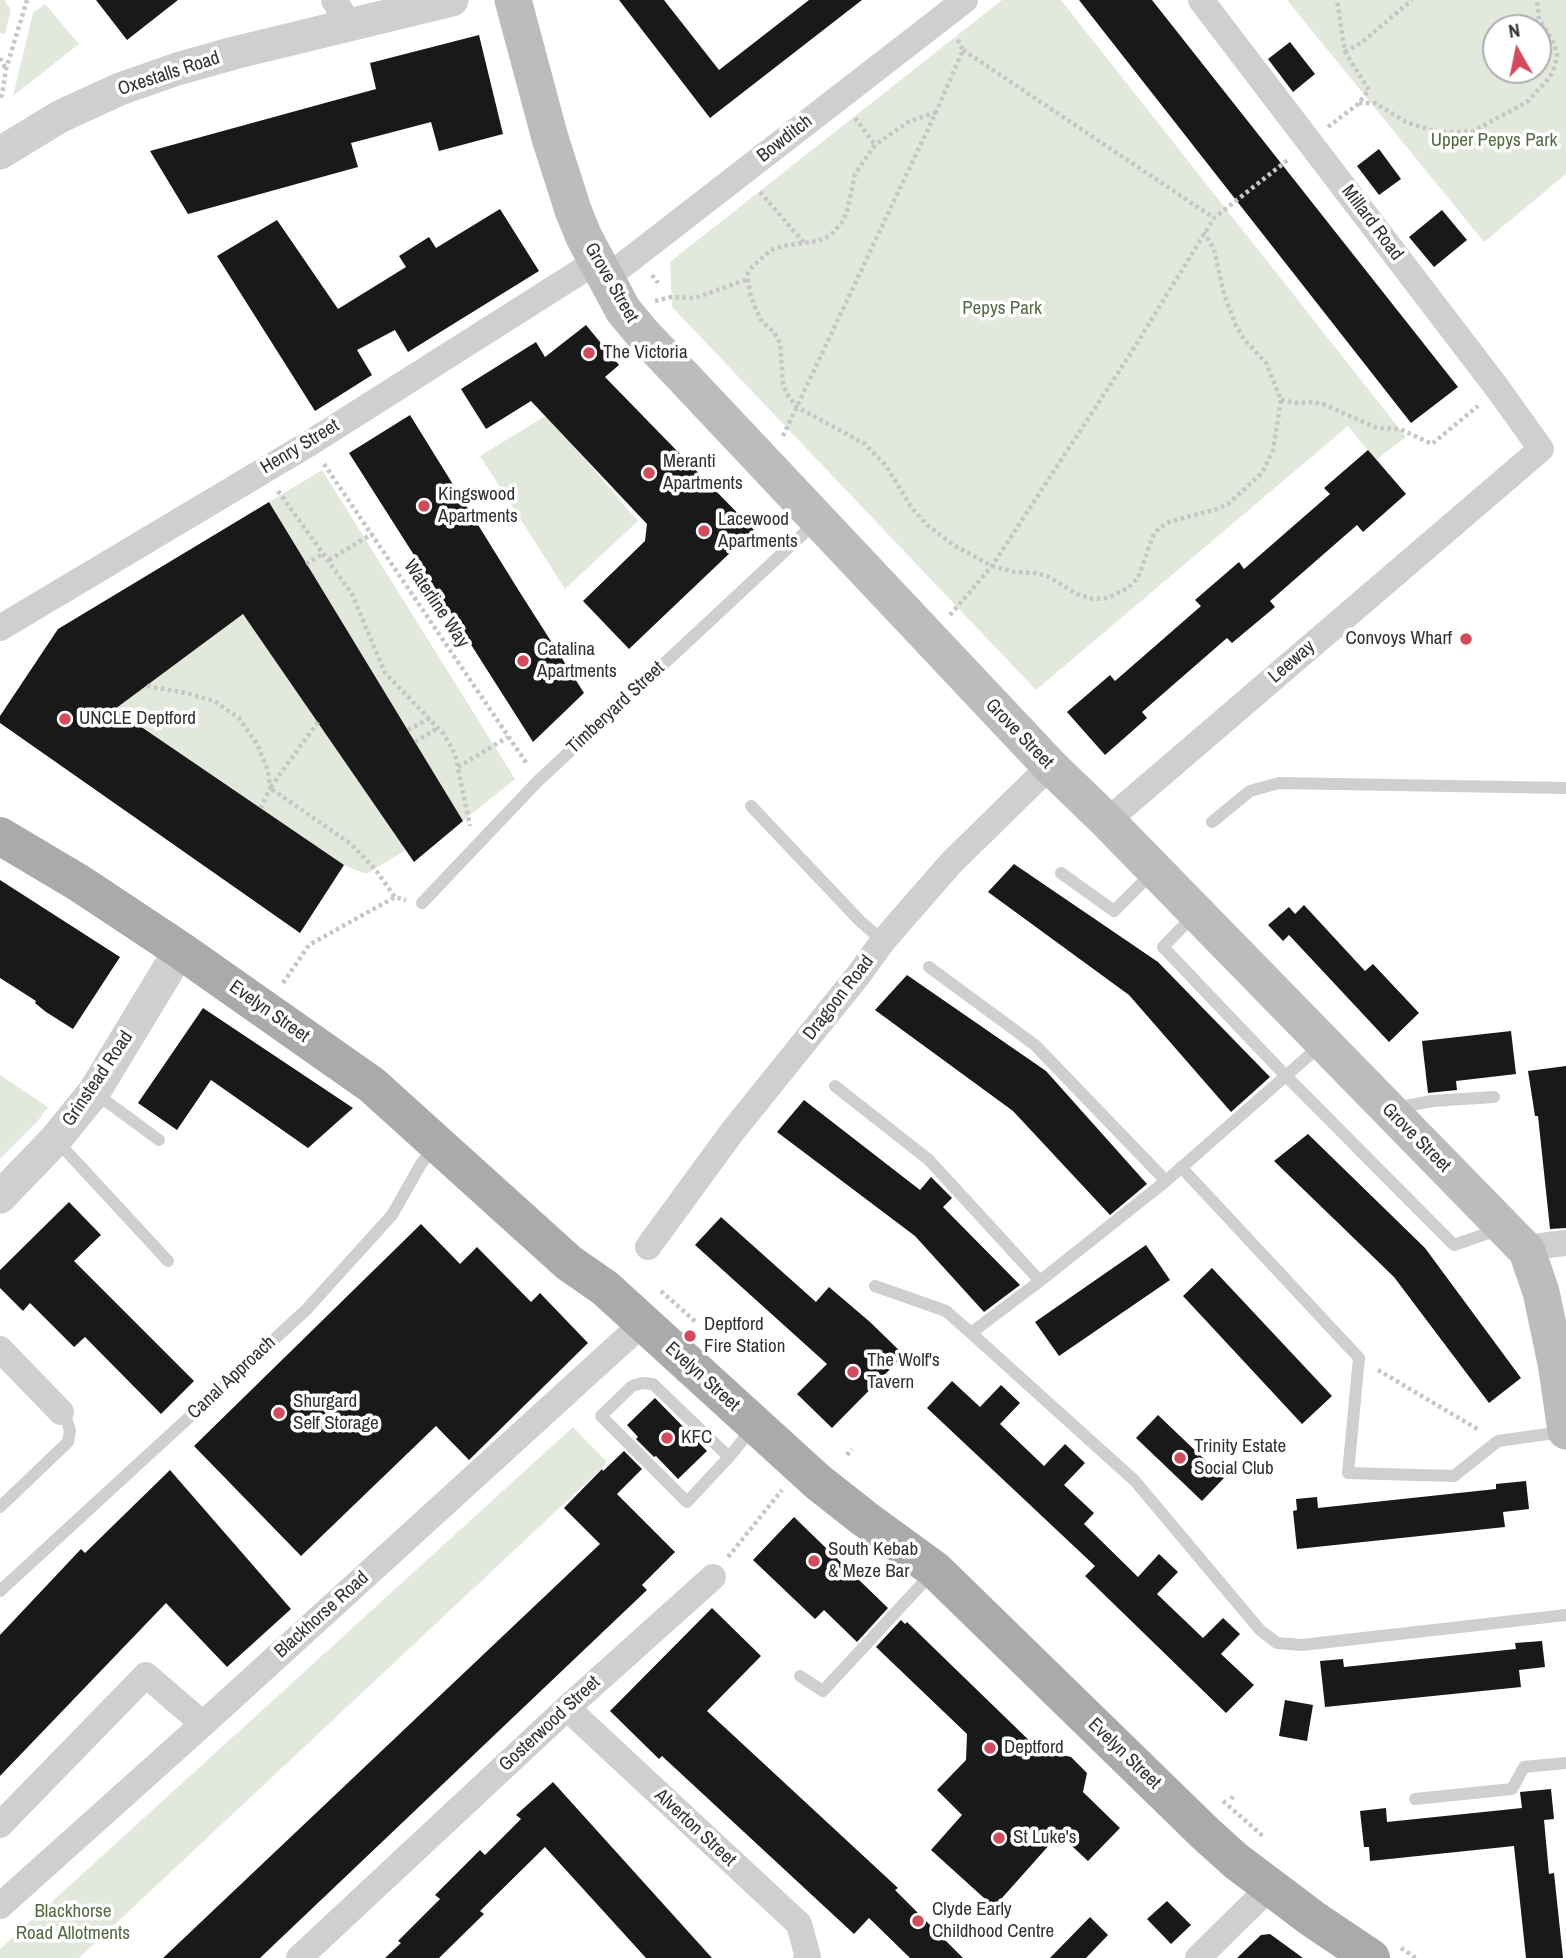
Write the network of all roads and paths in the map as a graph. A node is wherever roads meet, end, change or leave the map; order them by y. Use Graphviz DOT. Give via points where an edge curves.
graph roads {
  1 [pos="27,0"];
  2 [pos="452,0"];
  3 [pos="513,0"];
  4 [pos="1201,0"];
  5 [pos="1337,0"];
  6 [pos="1412,0"];
  7 [pos="1538,0"];
  8 [pos="956,7"];
  9 [pos="341,12"];
  10 [pos="963,50"];
  11 [pos="1345,52"];
  12 [pos="0,58"];
  13 [pos="6,69"];
  14 [pos="0,97"];
  15 [pos="840,97"];
  16 [pos="1358,103"];
  17 [pos="936,112"];
  18 [pos="1333,123"];
  19 [pos="1311,142"];
  20 [pos="875,145"];
  21 [pos="0,153"];
  22 [pos="743,173"];
  23 [pos="1214,218"];
  24 [pos="1204,232"];
  25 [pos="805,244"];
  26 [pos="601,270"];
  27 [pos="748,279"];
  28 [pos="623,310"];
  29 [pos="1498,389"];
  30 [pos="1281,400"];
  31 [pos="797,407"];
  32 [pos="310,443"];
  33 [pos="1541,449"];
  34 [pos="768,467"];
  35 [pos="265,469"];
  36 [pos="818,520"];
  37 [pos="372,534"];
  38 [pos="324,553"];
  39 [pos="329,560"];
  40 [pos="306,564"];
  41 [pos="992,566"];
  42 [pos="949,615"];
  43 [pos="0,628"];
  44 [pos="147,685"];
  45 [pos="430,718"];
  46 [pos="317,722"];
  47 [pos="438,727"];
  48 [pos="408,730"];
  49 [pos="508,737"];
  50 [pos="415,742"];
  51 [pos="1050,766"];
  52 [pos="458,768"];
  53 [pos="538,781"];
  54 [pos="270,788"];
  55 [pos="1566,788"];
  56 [pos="751,806"];
  57 [pos="261,808"];
  58 [pos="1107,821"];
  59 [pos="1212,822"];
  60 [pos="0,836"];
  61 [pos="474,847"];
  62 [pos="1155,870"];
  63 [pos="1061,873"];
  64 [pos="395,897"];
  65 [pos="422,903"];
  66 [pos="1196,913"];
  67 [pos="883,940"];
  68 [pos="180,950"];
  69 [pos="929,967"];
  70 [pos="282,984"];
  71 [pos="1324,1042"];
  72 [pos="1285,1075"];
  73 [pos="835,1086"];
  74 [pos="93,1092"];
  75 [pos="1494,1097"];
  76 [pos="1388,1110"];
  77 [pos="55,1140"];
  78 [pos="159,1140"];
  79 [pos="437,1143"];
  80 [pos="1181,1167"];
  81 [pos="1166,1181"];
  82 [pos="0,1197"];
  83 [pos="1515,1240"];
  84 [pos="1566,1243"];
  85 [pos="648,1247"];
  86 [pos="168,1261"];
  87 [pos="1040,1281"];
  88 [pos="874,1286"];
  89 [pos="643,1323"];
  90 [pos="971,1333"];
  91 [pos="0,1349"];
  92 [pos="1359,1358"];
  93 [pos="61,1412"];
  94 [pos="755,1425"];
  95 [pos="1566,1431"];
  96 [pos="1497,1441"];
  97 [pos="852,1449"];
  98 [pos="847,1455"];
  99 [pos="729,1457"];
  100 [pos="787,1484"];
  101 [pos="0,1507"];
  102 [pos="935,1570"];
  103 [pos="712,1577"];
  104 [pos="0,1591"];
  105 [pos="1566,1615"];
  106 [pos="800,1676"];
  107 [pos="567,1708"];
  108 [pos="203,1724"];
  109 [pos="1566,1763"];
  110 [pos="1236,1794"];
  111 [pos="1231,1799"];
  112 [pos="1415,1799"];
  113 [pos="0,1825"];
  114 [pos="1270,1887"];
  115 [pos="0,1906"];
  116 [pos="307,1956"];
  117 [pos="807,1957"];
  118 [pos="1198,1958"];
  119 [pos="1371,1958"];
  1 -- 13 [label="path"];
  2 -- 9 [label="street, Oxestalls Road"];
  3 -- 26 [label="main road, Grove Street" via="573,210"];
  4 -- 19 [label="street, Millard Road"];
  5 -- 11 [label="path"];
  6 -- 11 [label="path"];
  7 -- 16 [label="path" via="1539,19 1557,56 1550,77 1527,102 1473,131 1440,133 1406,121 1376,103"];
  8 -- 10 [label="path"];
  8 -- 15 [label="street, Bowditch"];
  9 -- 21 [label="street, Oxestalls Road" via="120,89 61,116"];
  10 -- 17 [label="path"];
  10 -- 23 [label="path"];
  11 -- 16 [label="path" via="1369,90"];
  12 -- 13 [label="path"];
  13 -- 14 [label="path"];
  15 -- 20 [label="path"];
  15 -- 22 [label="street, Bowditch"];
  16 -- 18 [label="path"];
  17 -- 20 [label="path" via="908,122"];
  17 -- 31 [label="path"];
  19 -- 23 [label="path"];
  19 -- 29 [label="street, Millard Road"];
  20 -- 25 [label="path" via="855,174 843,221 831,235"];
  22 -- 25 [label="path"];
  22 -- 26 [label="street, Bowditch"];
  23 -- 24 [label="path"];
  24 -- 30 [label="path" via="1214,249 1236,326 1266,363"];
  24 -- 41 [label="path"];
  25 -- 27 [label="path" via="771,250 752,267"];
  26 -- 28 [label="main road, Grove Street"];
  26 -- 32 [label="street, Henry Street"];
  27 -- 28 [label="path" via="695,298 671,297"];
  27 -- 31 [label="path" via="758,314 780,343 783,384"];
  28 -- 34 [label="main road, Grove Street"];
  29 -- 30 [label="path" via="1433,444 1400,429 1377,428 1323,404"];
  29 -- 33 [label="street, Millard Road"];
  30 -- 41 [label="path" via="1273,450 1262,473 1228,504 1159,528 1138,578 1128,588 1108,598 1093,599 1047,576"];
  31 -- 34 [label="path"];
  31 -- 41 [label="path" via="865,444 928,525"];
  32 -- 35 [label="street, Henry Street"];
  32 -- 37 [label="path, Waterline Way"];
  33 -- 58 [label="street, Leeway"];
  34 -- 36 [label="main road, Grove Street"];
  35 -- 38 [label="path"];
  35 -- 43 [label="street, Henry Street"];
  36 -- 51 [label="main road, Grove Street"];
  36 -- 53 [label="lane, Timberyard Street"];
  37 -- 39 [label="path"];
  37 -- 49 [label="path, Waterline Way"];
  38 -- 39 [label="path"];
  38 -- 40 [label="path"];
  39 -- 45 [label="path" via="352,594 385,673"];
  41 -- 42 [label="path"];
  44 -- 54 [label="path" via="214,701 239,718 257,744"];
  45 -- 47 [label="path"];
  45 -- 48 [label="path"];
  46 -- 54 [label="path"];
  47 -- 50 [label="path"];
  47 -- 52 [label="path"];
  49 -- 52 [label="path"];
  49 -- 53 [label="path, Waterline Way"];
  51 -- 58 [label="main road, Grove Street"];
  51 -- 67 [label="street, Dragoon Road" via="951,863"];
  52 -- 61 [label="path"];
  53 -- 61 [label="lane, Timberyard Street"];
  54 -- 57 [label="path"];
  54 -- 64 [label="path" via="351,844"];
  55 -- 59 [label="lane" via="1279,783 1250,790"];
  56 -- 67 [label="lane"];
  58 -- 62 [label="main road, Grove Street"];
  60 -- 68 [label="main road, Evelyn Street"];
  61 -- 65 [label="lane, Timberyard Street"];
  62 -- 63 [label="lane" via="1114,912"];
  62 -- 66 [label="main road, Grove Street"];
  64 -- 65 [label="path"];
  64 -- 70 [label="path" via="309,945"];
  66 -- 71 [label="main road, Grove Street"];
  66 -- 72 [label="lane" via="1164,947"];
  67 -- 85 [label="street, Dragoon Road"];
  68 -- 74 [label="street, Grinstead Road"];
  68 -- 79 [label="main road, Evelyn Street" via="362,1077"];
  69 -- 81 [label="lane" via="1035,1045"];
  71 -- 72 [label="lane"];
  71 -- 76 [label="main road, Grove Street"];
  72 -- 80 [label="lane"];
  72 -- 83 [label="lane" via="1454,1245"];
  73 -- 87 [label="lane" via="929,1160"];
  74 -- 77 [label="street, Grinstead Road"];
  74 -- 78 [label="lane"];
  75 -- 76 [label="lane" via="1432,1101"];
  76 -- 83 [label="main road, Grove Street"];
  77 -- 82 [label="street, Grinstead Road"];
  77 -- 86 [label="lane"];
  79 -- 89 [label="main road, Evelyn Street" via="569,1263"];
  79 -- 104 [label="lane, Canal Approach" via="392,1215 306,1310"];
  80 -- 81 [label="lane"];
  80 -- 92 [label="lane"];
  81 -- 87 [label="lane"];
  83 -- 84 [label="street" via="1541,1246"];
  83 -- 95 [label="main road, Grove Street" via="1541,1292"];
  87 -- 90 [label="lane"];
  88 -- 90 [label="lane" via="946,1311"];
  89 -- 94 [label="main road, Evelyn Street"];
  89 -- 108 [label="street, Blackhorse Road"];
  90 -- 105 [label="lane" via="1135,1481 1260,1630 1277,1643"];
  91 -- 93 [label="street"];
  92 -- 96 [label="path"];
  92 -- 96 [label="lane" via="1348,1473 1454,1476"];
  93 -- 101 [label="lane" via="70,1431 68,1442"];
  94 -- 99 [label="lane"];
  94 -- 102 [label="main road, Evelyn Street" via="818,1482"];
  95 -- 96 [label="lane"];
  97 -- 98 [label="path"];
  99 -- 99 [label="lane" via="653,1384 632,1386 601,1416 687,1502"];
  100 -- 103 [label="path"];
  102 -- 106 [label="lane" via="823,1691"];
  102 -- 114 [label="main road, Evelyn Street" via="1206,1834"];
  103 -- 107 [label="street, Gosterwood Street"];
  107 -- 116 [label="street, Gosterwood Street"];
  107 -- 117 [label="street, Alverton Street" via="799,1924"];
  108 -- 113 [label="street" via="146,1675"];
  108 -- 115 [label="street, Blackhorse Road"];
  109 -- 112 [label="lane" via="1524,1767 1512,1789"];
  110 -- 111 [label="path"];
  114 -- 118 [label="street"];
  114 -- 119 [label="main road, Evelyn Street"];
}
